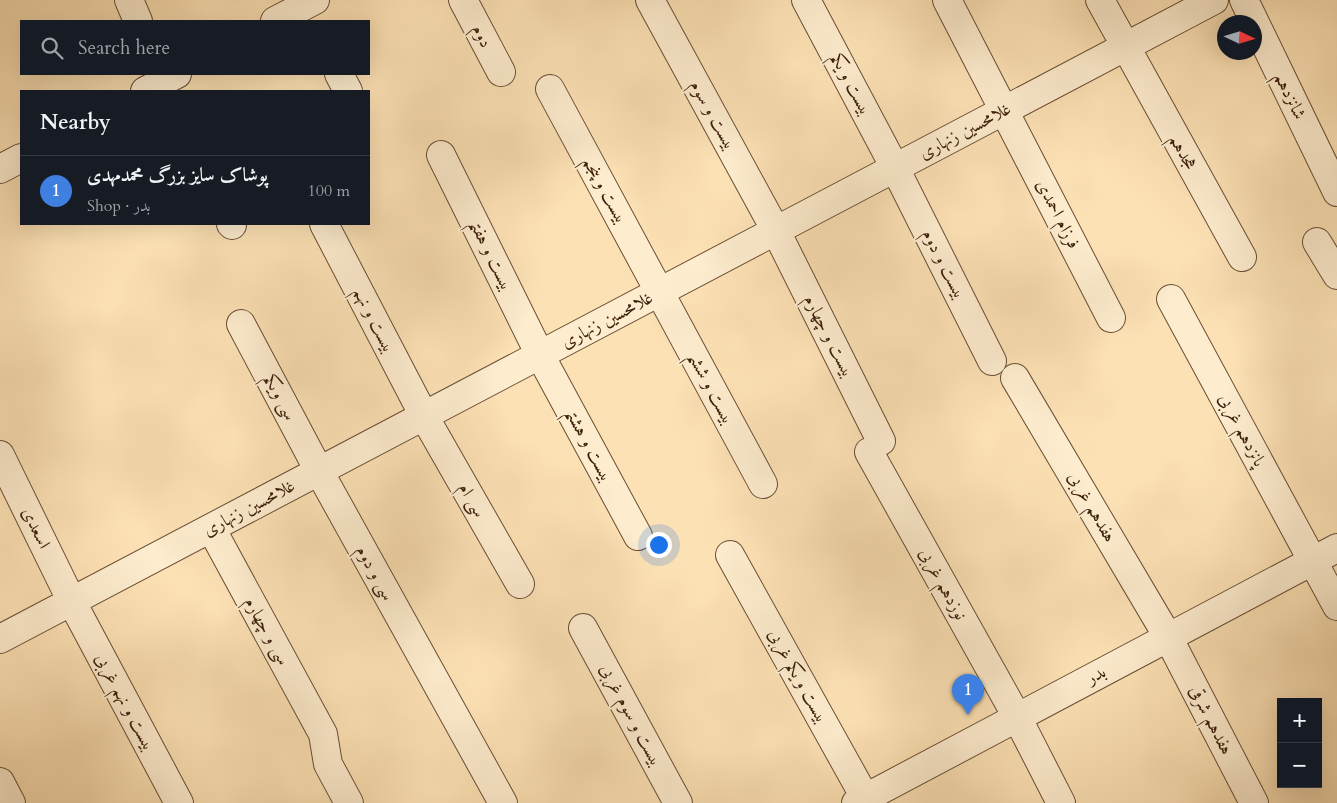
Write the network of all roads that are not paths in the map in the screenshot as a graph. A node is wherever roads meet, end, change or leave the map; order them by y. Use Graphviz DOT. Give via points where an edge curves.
graph roads {
  1 [pos="129,0"];
  2 [pos="464,0"];
  3 [pos="650,0"];
  4 [pos="806,0"];
  5 [pos="947,0"];
  6 [pos="1100,0"];
  7 [pos="1214,0"];
  8 [pos="1244,0"];
  9 [pos="307,7"];
  10 [pos="138,20"];
  11 [pos="277,20"];
  12 [pos="1125,47"];
  13 [pos="502,72"];
  14 [pos="340,75"];
  15 [pos="550,89"];
  16 [pos="347,90"];
  17 [pos="1005,110"];
  18 [pos="441,155"];
  19 [pos="895,168"];
  20 [pos="1337,192"];
  21 [pos="325,225"];
  22 [pos="776,231"];
  23 [pos="1317,242"];
  24 [pos="1242,257"];
  25 [pos="1337,275"];
  26 [pos="660,292"];
  27 [pos="1171,299"];
  28 [pos="1111,318"];
  29 [pos="241,324"];
  30 [pos="540,355"];
  31 [pos="992,361"];
  32 [pos="1015,378"];
  33 [pos="424,416"];
  34 [pos="875,447"];
  35 [pos="0,455"];
  36 [pos="319,471"];
  37 [pos="763,484"];
  38 [pos="211,528"];
  39 [pos="638,536"];
  40 [pos="1337,548"];
  41 [pos="730,555"];
  42 [pos="1313,561"];
  43 [pos="520,584"];
  44 [pos="72,602"];
  45 [pos="1337,606"];
  46 [pos="583,628"];
  47 [pos="1168,637"];
  48 [pos="0,639"];
  49 [pos="1017,717"];
  50 [pos="0,782"];
  51 [pos="863,801"];
  52 [pos="11,803"];
  53 [pos="179,803"];
  54 [pos="349,803"];
  55 [pos="504,803"];
  56 [pos="678,803"];
  57 [pos="1061,803"];
  58 [pos="1254,803"];
  1 -- 10 [label="street"];
  2 -- 13 [label="street, دوم"];
  3 -- 22 [label="street, بیست و سوم"];
  4 -- 19 [label="street, بیست و یکم"];
  5 -- 17 [label="street, فرزام احمدی"];
  6 -- 12 [label="street, هجدهم"];
  7 -- 12 [label="street, غلامحسین زنهاری"];
  8 -- 20 [label="street, شانزدهم"];
  9 -- 11 [label="street"];
  12 -- 17 [label="street, غلامحسین زنهاری"];
  12 -- 24 [label="street, هجدهم"];
  14 -- 16 [label="street"];
  15 -- 26 [label="street, بیست و پنجم"];
  17 -- 19 [label="street, غلامحسین زنهاری"];
  17 -- 28 [label="street, فرزام احمدی"];
  18 -- 30 [label="street, بیست و هفتم"];
  19 -- 22 [label="street, غلامحسین زنهاری"];
  19 -- 31 [label="street, بیست و دوم"];
  21 -- 33 [label="street, بیست و نهم"];
  22 -- 26 [label="street, غلامحسین زنهاری"];
  22 -- 34 [label="street, بیست و چهارم"];
  23 -- 25 [label="street"];
  26 -- 30 [label="street, غلامحسین زنهاری"];
  26 -- 37 [label="street, بیست و ششم"];
  27 -- 42 [label="street, پانزدهم غربی"];
  29 -- 36 [label="street, سی ویکم"];
  30 -- 33 [label="street, غلامحسین زنهاری"];
  30 -- 39 [label="street, بیست و هشتم"];
  32 -- 47 [label="street, هفدهم غربی"];
  33 -- 36 [label="street, غلامحسین زنهاری"];
  33 -- 43 [label="street, سی ام"];
  34 -- 49 [label="street, نوزدهم غربی"];
  35 -- 44 [label="street, اسعدی"];
  36 -- 38 [label="street, غلامحسین زنهاری"];
  36 -- 55 [label="street, سی و دوم"];
  38 -- 44 [label="street, غلامحسین زنهاری"];
  38 -- 54 [label="street, سی و چهارم" via="324,734 328,764"];
  40 -- 42 [label="street, بدر"];
  41 -- 51 [label="street, بیست و یکم غربی"];
  42 -- 45 [label="street, پانزدهم غربی"];
  42 -- 47 [label="street, بدر"];
  44 -- 48 [label="street, غلامحسین زنهاری"];
  44 -- 53 [label="street, بیست و نهم غربی"];
  46 -- 56 [label="street, بیست و سوم غربی"];
  47 -- 49 [label="street, بدر"];
  47 -- 58 [label="street, هفدهم شرقی"];
  49 -- 51 [label="street, بدر"];
  49 -- 57 [label="street, نوزدهم غربی"];
  50 -- 52 [label="street"];
}
